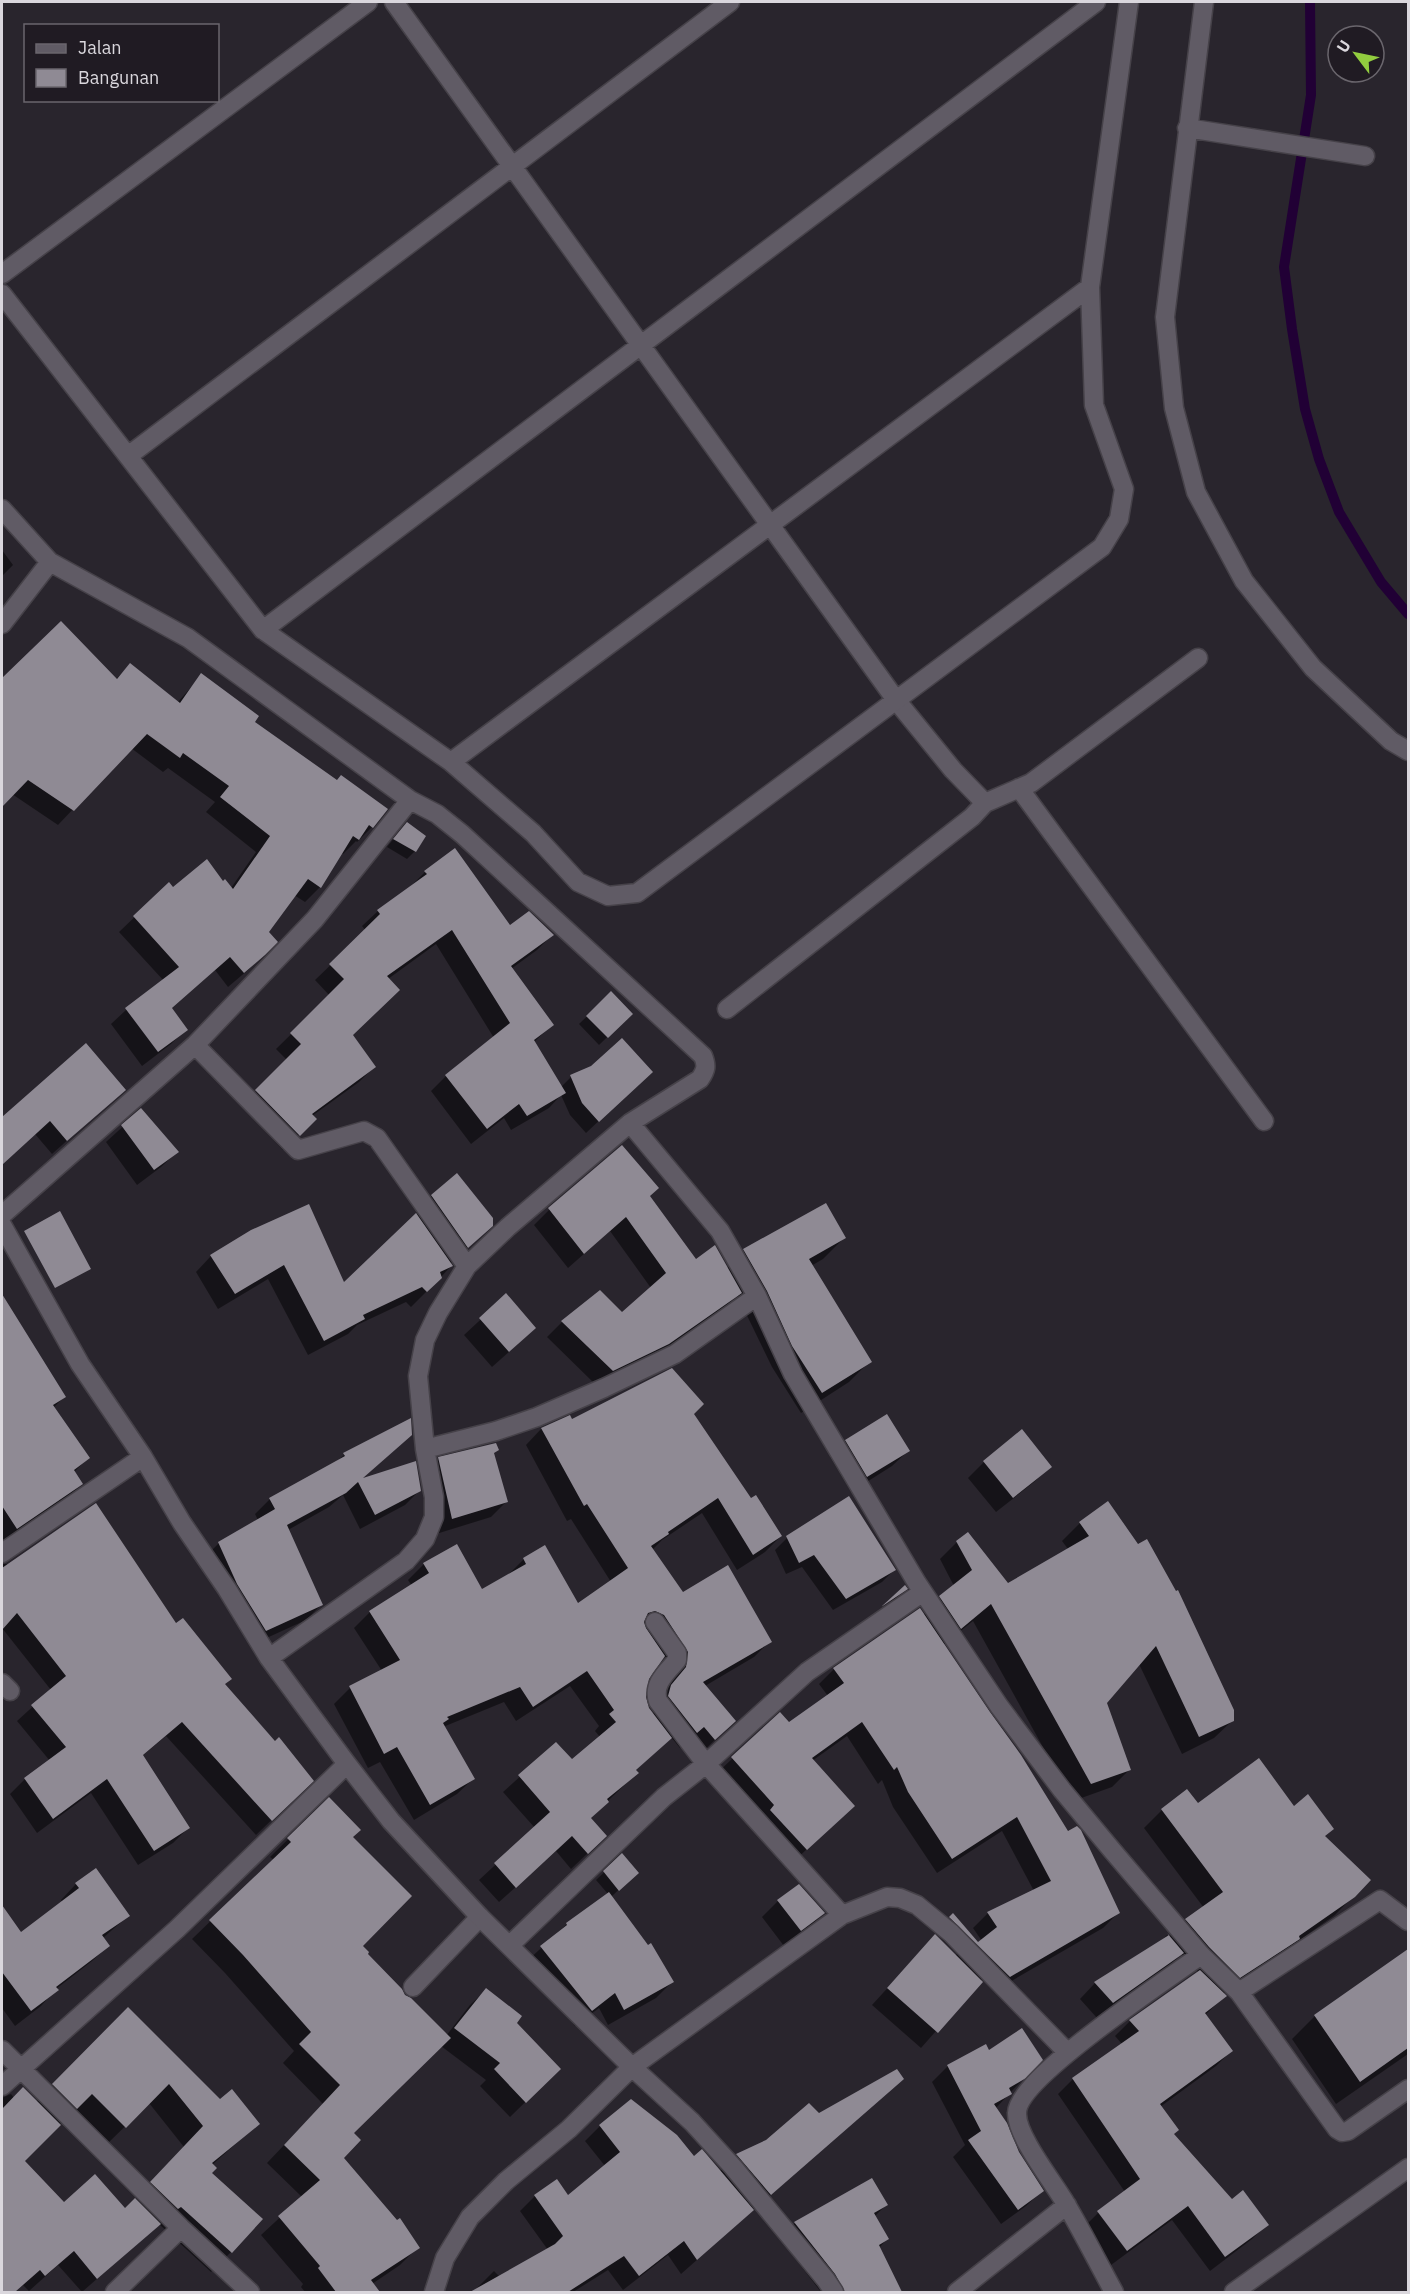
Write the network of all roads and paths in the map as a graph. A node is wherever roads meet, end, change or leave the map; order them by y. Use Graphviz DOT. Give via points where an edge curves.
graph roads {
  1 [pos="368,2"];
  2 [pos="394,2"];
  3 [pos="730,2"];
  4 [pos="1096,2"];
  5 [pos="1129,2"];
  6 [pos="1204,2"];
  7 [pos="1187,128"];
  8 [pos="1365,156"];
  9 [pos="512,166"];
  10 [pos="2,274"];
  11 [pos="1090,287"];
  12 [pos="2,294"];
  13 [pos="641,345"];
  14 [pos="128,456"];
  15 [pos="2,509"];
  16 [pos="770,525"];
  17 [pos="50,562"];
  18 [pos="2,624"];
  19 [pos="263,630"];
  20 [pos="1198,658"];
  21 [pos="896,700"];
  22 [pos="1408,751"];
  23 [pos="451,762"];
  24 [pos="1019,788"];
  25 [pos="410,800"];
  26 [pos="985,803"];
  27 [pos="727,1009"];
  28 [pos="195,1045"];
  29 [pos="1264,1121"];
  30 [pos="630,1123"];
  31 [pos="2,1215"];
  32 [pos="2,1226"];
  33 [pos="467,1266"];
  34 [pos="757,1296"];
  35 [pos="425,1449"];
  36 [pos="142,1457"];
  37 [pos="2,1554"];
  38 [pos="923,1592"];
  39 [pos="655,1622"];
  40 [pos="268,1658"];
  41 [pos="346,1764"];
  42 [pos="706,1764"];
  43 [pos="842,1915"];
  44 [pos="480,1917"];
  45 [pos="1408,1921"];
  46 [pos="510,1945"];
  47 [pos="1201,1955"];
  48 [pos="414,1987"];
  49 [pos="1239,1992"];
  50 [pos="2,2050"];
  51 [pos="1067,2052"];
  52 [pos="632,2067"];
  53 [pos="21,2071"];
  54 [pos="2,2086"];
  55 [pos="1408,2089"];
  56 [pos="1408,2168"];
  57 [pos="1067,2205"];
  58 [pos="181,2228"];
  59 [pos="115,2292"];
  60 [pos="250,2292"];
  61 [pos="434,2292"];
  62 [pos="834,2292"];
  63 [pos="957,2292"];
  64 [pos="1114,2292"];
  65 [pos="1234,2292"];
  1 -- 10 [label="street"];
  2 -- 9 [label="street"];
  3 -- 9 [label="street"];
  4 -- 13 [label="street"];
  5 -- 11 [label="street"];
  6 -- 7 [label="street"];
  7 -- 8 [label="street"];
  7 -- 22 [label="street" via="1165,316 1174,408 1196,492 1244,581 1313,668 1391,741"];
  9 -- 13 [label="street"];
  9 -- 14 [label="street"];
  11 -- 16 [label="street"];
  11 -- 21 [label="street" via="1094,405 1124,489 1119,519 1102,547"];
  12 -- 14 [label="street"];
  13 -- 16 [label="street"];
  13 -- 19 [label="street"];
  14 -- 19 [label="street"];
  15 -- 17 [label="street"];
  16 -- 21 [label="street"];
  16 -- 23 [label="street"];
  17 -- 18 [label="street"];
  17 -- 25 [label="street" via="188,638"];
  19 -- 23 [label="street"];
  20 -- 24 [label="street"];
  21 -- 23 [label="street" via="637,893 608,896 578,882 532,833"];
  21 -- 26 [label="street"];
  24 -- 26 [label="street"];
  24 -- 29 [label="street"];
  25 -- 28 [label="street" via="315,919"];
  25 -- 30 [label="street" via="462,834 703,1056 706,1064 700,1079"];
  26 -- 27 [label="street" via="972,818"];
  28 -- 31 [label="street"];
  28 -- 33 [label="street" via="298,1150 364,1131 377,1138"];
  30 -- 33 [label="street"];
  30 -- 34 [label="street" via="720,1231"];
  32 -- 36 [label="street" via="80,1365"];
  33 -- 35 [label="street" via="425,1340 418,1376"];
  34 -- 35 [label="street" via="675,1354 604,1388 517,1424"];
  34 -- 38 [label="street" via="793,1374"];
  35 -- 40 [label="street" via="434,1516 424,1539 406,1561"];
  36 -- 37 [label="street"];
  36 -- 40 [label="street"];
  38 -- 42 [label="street" via="807,1672"];
  38 -- 47 [label="street" via="999,1706 1062,1790"];
  39 -- 42 [label="street" via="677,1653 677,1660 661,1678 656,1691 658,1701"];
  40 -- 41 [label="street"];
  41 -- 44 [label="street" via="391,1821"];
  41 -- 53 [label="street" via="177,1929"];
  42 -- 43 [label="street"];
  42 -- 46 [label="street" via="664,1797"];
  43 -- 51 [label="street" via="887,1898 917,1905 951,1934"];
  43 -- 52 [label="street"];
  44 -- 46 [label="street"];
  44 -- 48 [label="street"];
  45 -- 49 [label="street" via="1380,1900"];
  46 -- 52 [label="street"];
  47 -- 49 [label="street"];
  47 -- 51 [label="street"];
  49 -- 55 [label="street" via="1342,2132"];
  50 -- 53 [label="street"];
  51 -- 57 [label="street" via="1027,2092 1016,2111 1018,2128"];
  52 -- 61 [label="street" via="470,2217 445,2259"];
  52 -- 62 [label="street" via="667,2097 733,2167"];
  53 -- 54 [label="street"];
  53 -- 58 [label="street"];
  56 -- 65 [label="street"];
  57 -- 63 [label="street"];
  57 -- 64 [label="street"];
  58 -- 59 [label="street"];
  58 -- 60 [label="street"];
}
